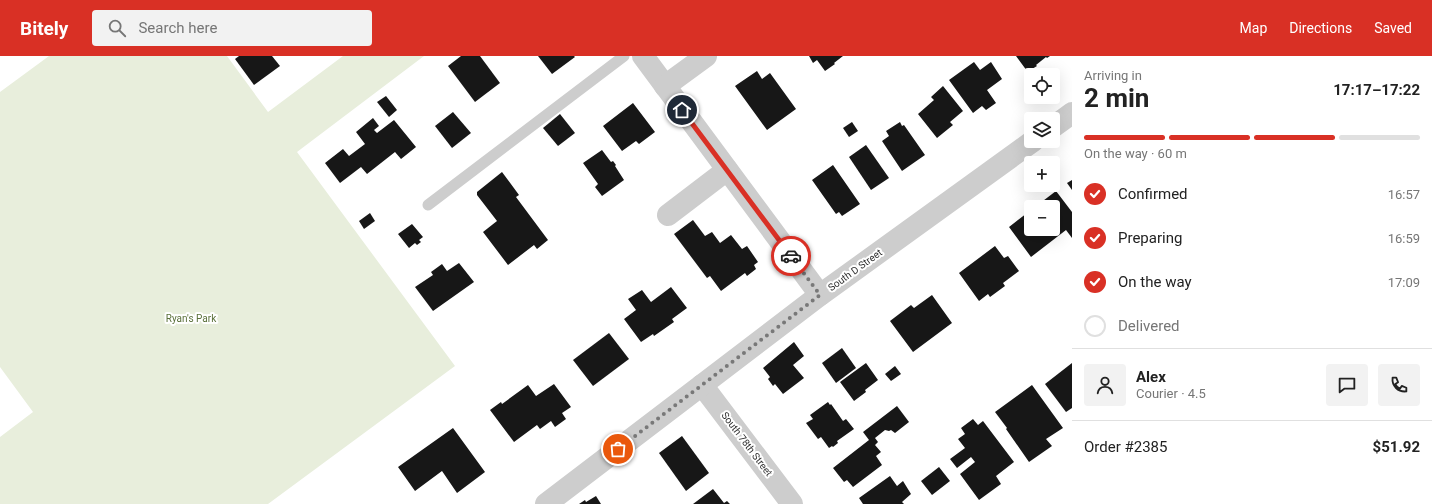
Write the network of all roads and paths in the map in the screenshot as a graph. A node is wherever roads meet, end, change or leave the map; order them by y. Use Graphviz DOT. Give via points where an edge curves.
graph roads {
  1 [pos="624,56"];
  2 [pos="643,56"];
  3 [pos="706,56"];
  4 [pos="665,86"];
  5 [pos="1072,113"];
  6 [pos="1060,122"];
  7 [pos="1024,148"];
  8 [pos="727,170"];
  9 [pos="428,204"];
  10 [pos="668,214"];
  11 [pos="820,295"];
  12 [pos="702,385"];
  13 [pos="546,504"];
  14 [pos="792,504"];
  1 -- 9 [label="lane"];
  2 -- 4 [label="street"];
  3 -- 4 [label="street"];
  4 -- 8 [label="street"];
  5 -- 6 [label="street"];
  7 -- 11 [label="street, South D Street"];
  8 -- 10 [label="street"];
  8 -- 11 [label="street"];
  11 -- 12 [label="street, South D Street"];
  12 -- 13 [label="street, South D Street"];
  12 -- 14 [label="street, South 78th Street"];
}
